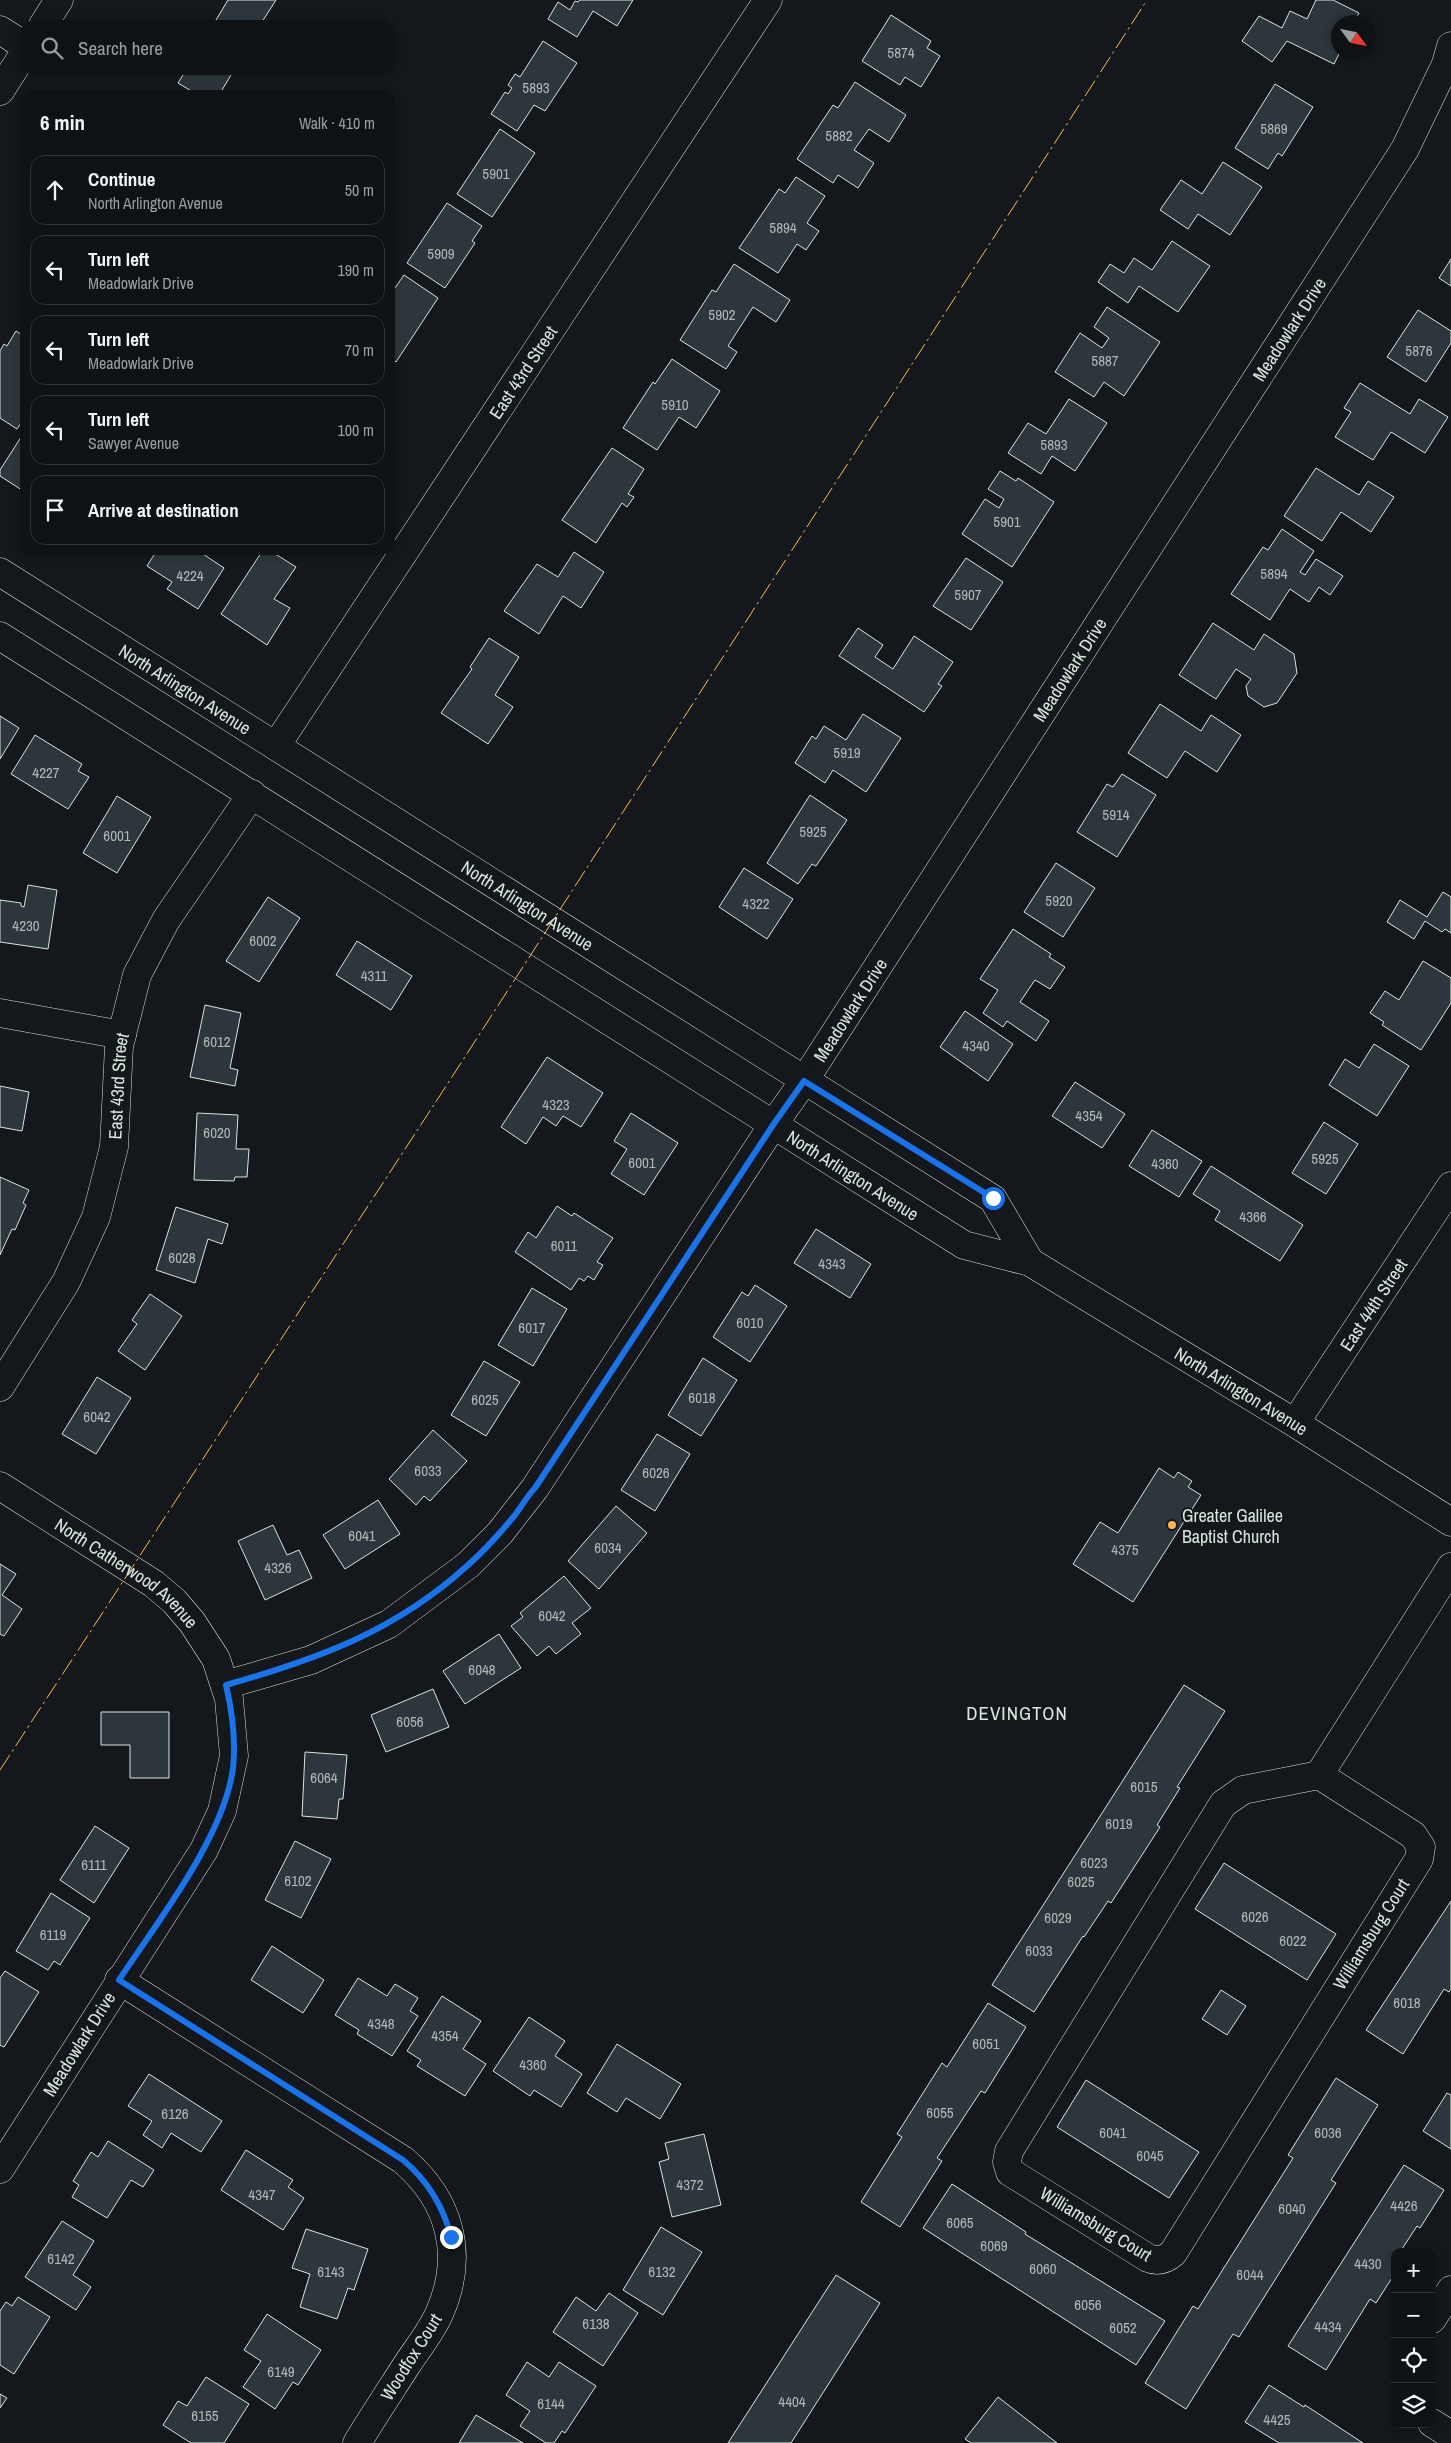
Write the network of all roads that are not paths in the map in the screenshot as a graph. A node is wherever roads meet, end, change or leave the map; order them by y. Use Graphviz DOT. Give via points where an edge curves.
graph roads {
  1 [pos="60,0"];
  2 [pos="768,0"];
  3 [pos="46,20"];
  4 [pos="0,30"];
  5 [pos="20,43"];
  6 [pos="1451,46"];
  7 [pos="20,60"];
  8 [pos="0,91"];
  9 [pos="0,572"];
  10 [pos="0,636"];
  11 [pos="276,746"];
  12 [pos="252,794"];
  13 [pos="0,1013"];
  14 [pos="122,1035"];
  15 [pos="804,1081"];
  16 [pos="773,1125"];
  17 [pos="1451,1186"];
  18 [pos="1030,1262"];
  19 [pos="0,1387"];
  20 [pos="1295,1423"];
  21 [pos="0,1486"];
  22 [pos="1451,1522"];
  23 [pos="1451,1567"];
  24 [pos="226,1685"];
  25 [pos="1319,1775"];
  26 [pos="119,1980"];
  27 [pos="0,2169"];
  28 [pos="1451,2290"];
  29 [pos="1436,2313"];
  30 [pos="1436,2426"];
  31 [pos="1451,2435"];
  32 [pos="357,2443"];
  1 -- 3 [label="street"];
  2 -- 11 [label="street, East 43rd Street"];
  4 -- 5 [label="street"];
  6 -- 15 [label="street, Meadowlark Drive" via="1446,64 1405,150"];
  7 -- 8 [label="street"];
  9 -- 11 [label="street, North Arlington Avenue"];
  10 -- 12 [label="street, North Arlington Avenue"];
  11 -- 15 [label="street, North Arlington Avenue"];
  12 -- 14 [label="street, East 43rd Street" via="166,920 142,963"];
  12 -- 16 [label="street, North Arlington Avenue"];
  13 -- 14 [label="street"];
  14 -- 19 [label="street, East 43rd Street" via="117,1062 118,1105 114,1147 96,1217 66,1282"];
  15 -- 16 [label="street, Meadowlark Drive"];
  15 -- 18 [label="street, North Arlington Avenue" via="993,1198"];
  16 -- 18 [label="street, North Arlington Avenue" via="964,1245"];
  16 -- 24 [label="street, Meadowlark Drive" via="535,1488 468,1565 389,1624 311,1660"];
  17 -- 20 [label="street, East 44th Street"];
  18 -- 20 [label="street, North Arlington Avenue"];
  20 -- 22 [label="street, North Arlington Avenue"];
  21 -- 24 [label="street, North Catherwood Avenue" via="164,1592 200,1634 216,1659"];
  23 -- 25 [label="street"];
  24 -- 26 [label="street, Meadowlark Drive" via="234,1756 222,1811 204,1850"];
  25 -- 25 [label="street, Williamsburg Court" via="1413,1835 1421,1847 1419,1858 1173,2253 1154,2261 1010,2172 1006,2162 1009,2151 1223,1804 1243,1790"];
  26 -- 27 [label="street, Meadowlark Drive"];
  26 -- 32 [label="street, Woodfox Court" via="403,2160 429,2186 439,2202 451,2237 451,2272 439,2315"];
  28 -- 29 [label="street"];
  30 -- 31 [label="street"];
}
